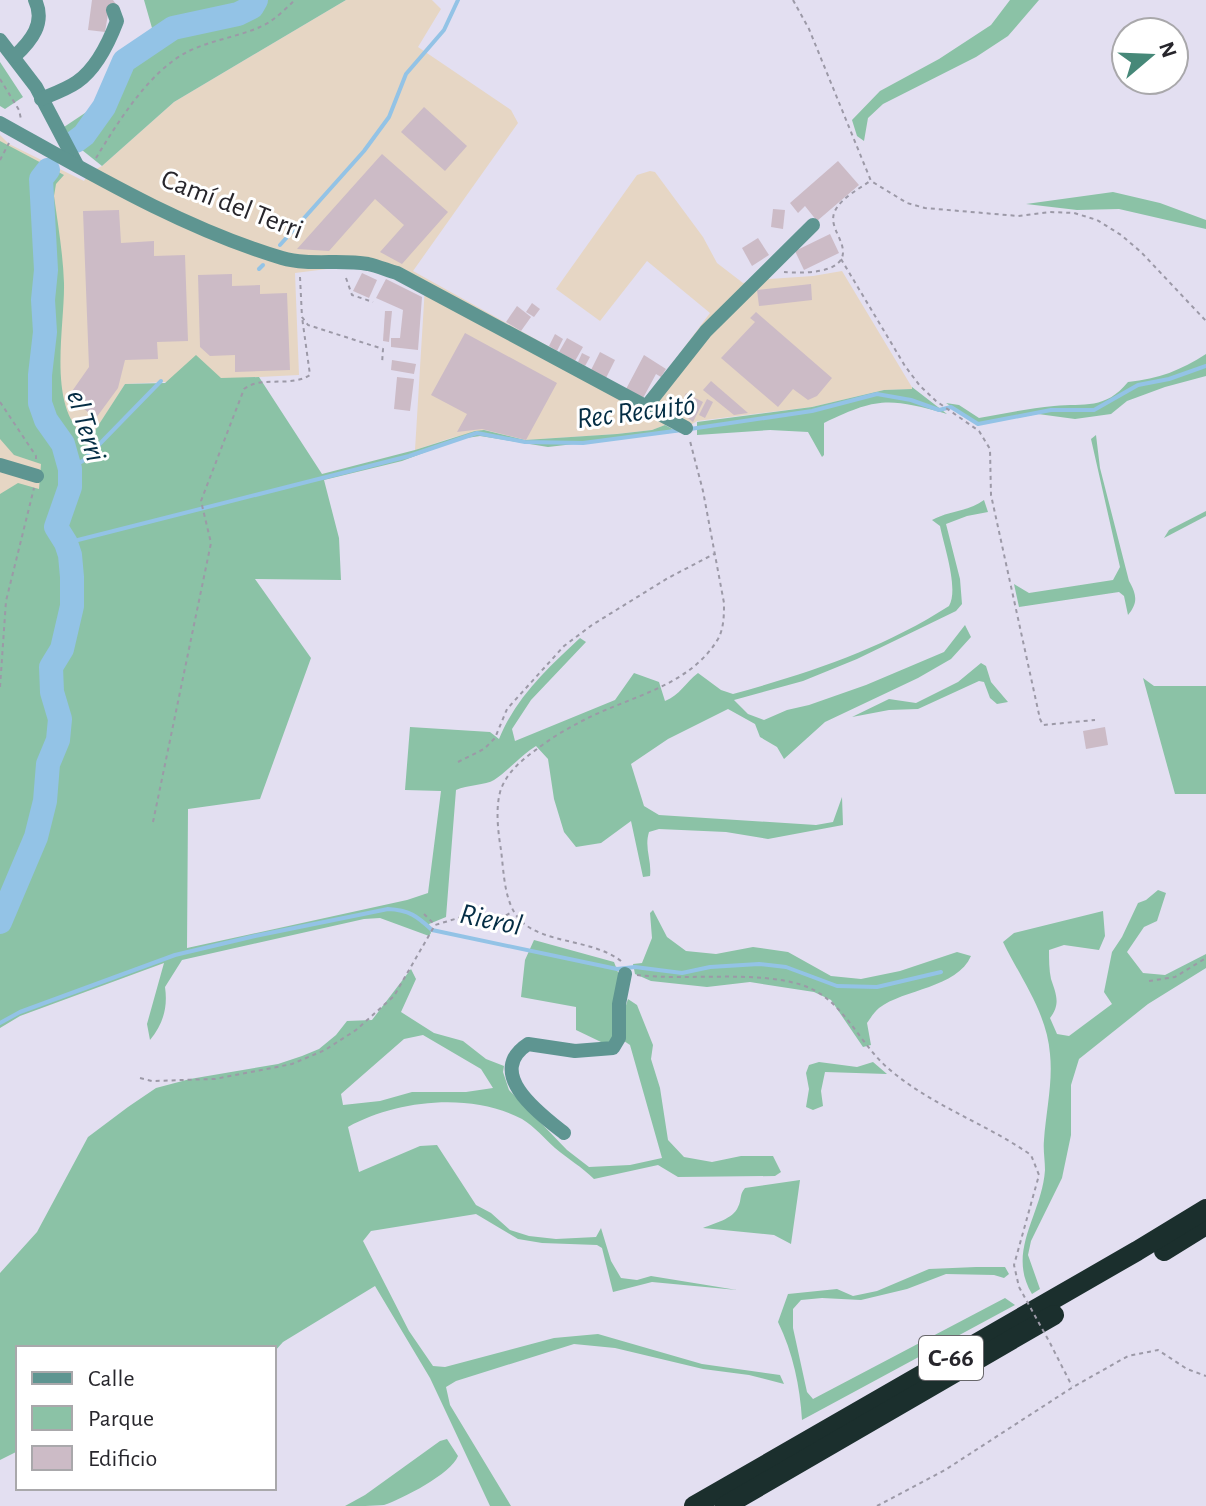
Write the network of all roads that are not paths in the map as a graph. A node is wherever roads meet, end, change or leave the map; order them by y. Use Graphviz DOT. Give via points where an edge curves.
graph roads {
  1 [pos="35,0"];
  2 [pos="113,10"];
  3 [pos="0,40"];
  4 [pos="15,56"];
  5 [pos="44,104"];
  6 [pos="0,123"];
  7 [pos="32,141"];
  8 [pos="84,170"];
  9 [pos="813,225"];
  10 [pos="646,407"];
  11 [pos="686,428"];
  12 [pos="0,465"];
  13 [pos="37,476"];
  14 [pos="625,974"];
  15 [pos="564,1133"];
  16 [pos="1206,1209"];
  17 [pos="1206,1225"];
  18 [pos="694,1506"];
  19 [pos="725,1506"];
  1 -- 4 [label="street" via="40,19"];
  2 -- 5 [label="street" via="117,21 87,74"];
  3 -- 4 [label="street"];
  4 -- 5 [label="street"];
  5 -- 7 [label="street" via="42,128"];
  5 -- 8 [label="street"];
  6 -- 7 [label="street, Camí del Terri" via="12,138"];
  7 -- 8 [label="street, Camí del Terri"];
  8 -- 10 [label="street, Camí del Terri" via="205,228 285,259 367,264 397,273"];
  9 -- 10 [label="street" via="706,331"];
  10 -- 11 [label="street, Camí del Terri"];
  12 -- 13 [label="street"];
  14 -- 15 [label="street" via="619,1038 613,1048 575,1051 528,1044 517,1051 515,1082 529,1105"];
  16 -- 18 [label="highway, C-66"];
  17 -- 19 [label="highway, C-66"];
}
